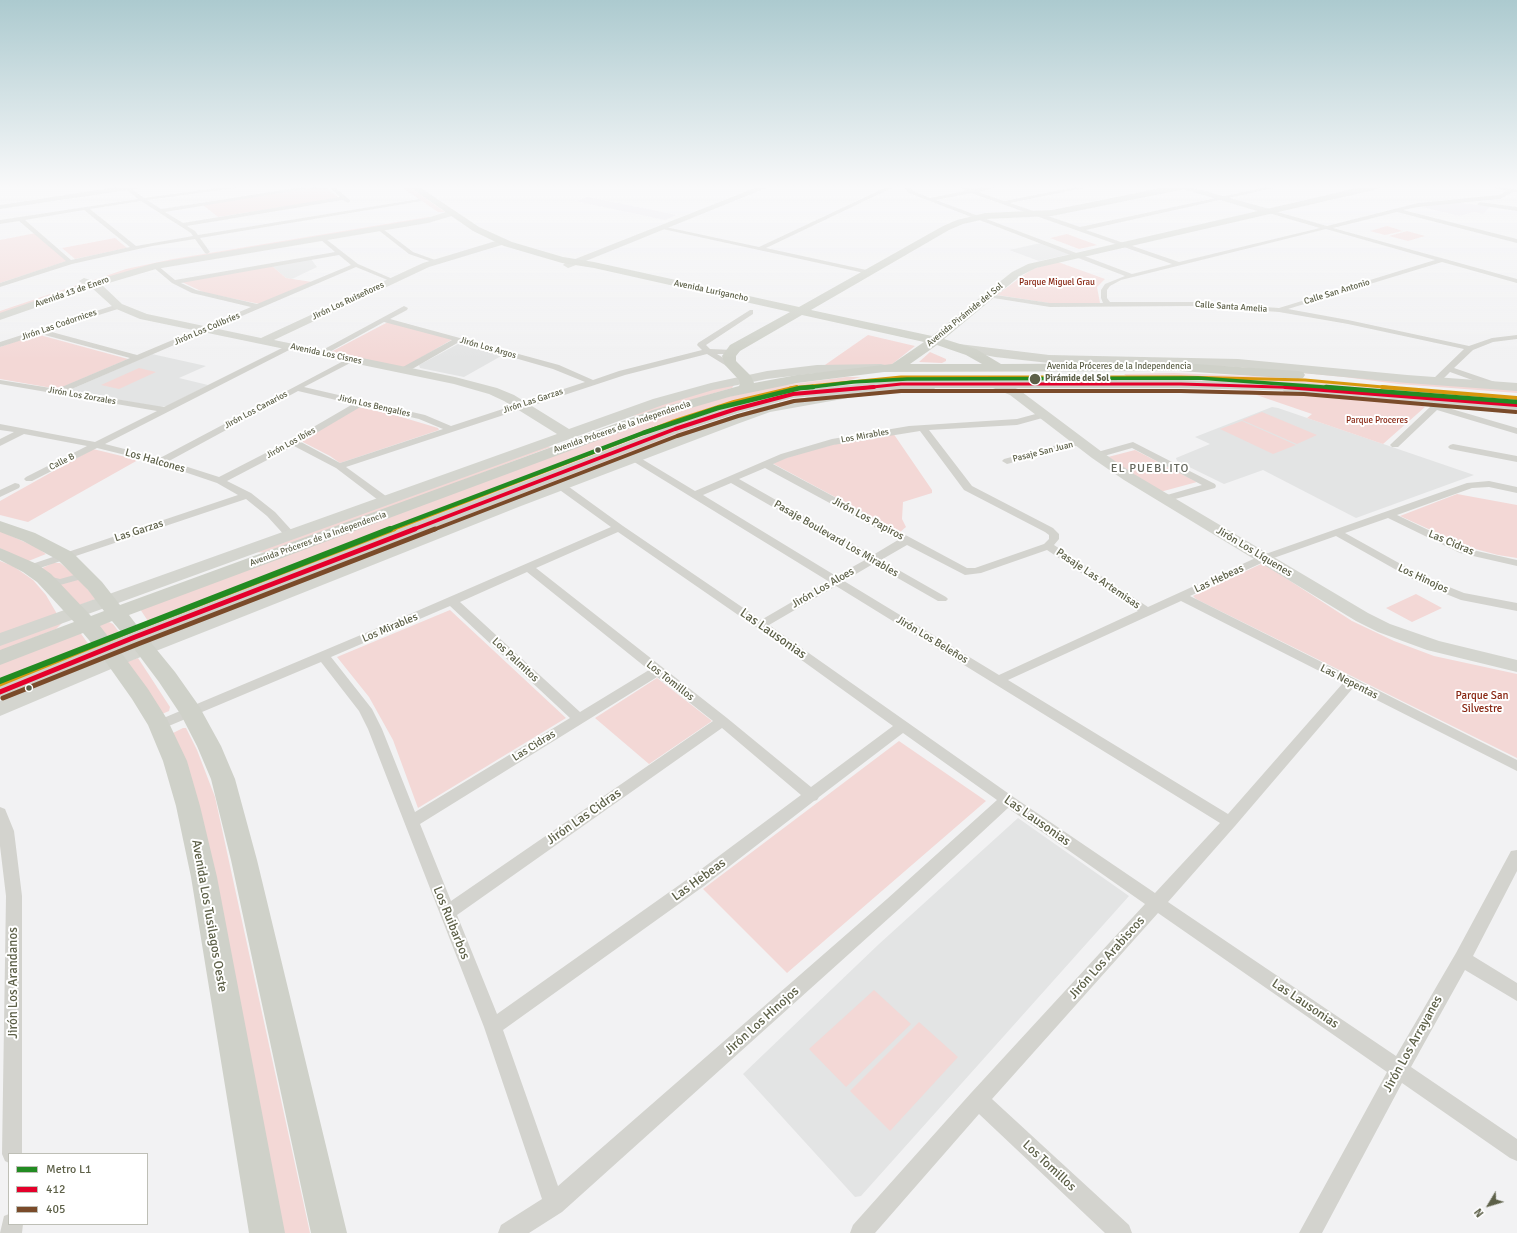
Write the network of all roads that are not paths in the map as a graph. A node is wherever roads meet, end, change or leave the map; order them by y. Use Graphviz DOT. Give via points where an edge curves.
graph roads {
  1 [pos="49,244"];
  2 [pos="130,244"];
  3 [pos="154,244"];
  4 [pos="202,244"];
  5 [pos="260,244"];
  6 [pos="292,244"];
  7 [pos="328,244"];
  8 [pos="399,244"];
  9 [pos="495,244"];
  10 [pos="499,244"];
  11 [pos="621,244"];
  12 [pos="734,244"];
  13 [pos="771,244"];
  14 [pos="919,244"];
  15 [pos="1047,244"];
  16 [pos="1123,244"];
  17 [pos="1262,244"];
  18 [pos="1381,244"];
  19 [pos="134,247"];
  20 [pos="759,249"];
  21 [pos="207,252"];
  22 [pos="339,253"];
  23 [pos="1078,255"];
  24 [pos="1441,260"];
  25 [pos="435,261"];
  26 [pos="70,262"];
  27 [pos="572,263"];
  28 [pos="1178,264"];
  29 [pos="356,266"];
  30 [pos="157,268"];
  31 [pos="869,272"];
  32 [pos="1132,276"];
  33 [pos="392,280"];
  34 [pos="1517,281"];
  35 [pos="174,282"];
  36 [pos="88,283"];
  37 [pos="0,284"];
  38 [pos="104,293"];
  39 [pos="63,295"];
  40 [pos="989,296"];
  41 [pos="1108,305"];
  42 [pos="118,306"];
  43 [pos="260,307"];
  44 [pos="404,308"];
  45 [pos="0,310"];
  46 [pos="1279,310"];
  47 [pos="750,312"];
  48 [pos="798,313"];
  49 [pos="0,317"];
  50 [pos="383,319"];
  51 [pos="206,330"];
  52 [pos="38,331"];
  53 [pos="1517,337"];
  54 [pos="458,340"];
  55 [pos="263,341"];
  56 [pos="930,343"];
  57 [pos="0,345"];
  58 [pos="291,347"];
  59 [pos="959,347"];
  60 [pos="1470,348"];
  61 [pos="708,351"];
  62 [pos="731,352"];
  63 [pos="321,353"];
  64 [pos="138,358"];
  65 [pos="351,359"];
  66 [pos="971,367"];
  67 [pos="997,367"];
  68 [pos="890,368"];
  69 [pos="1448,369"];
  70 [pos="404,370"];
  71 [pos="742,379"];
  72 [pos="0,382"];
  73 [pos="591,382"];
  74 [pos="1435,382"];
  75 [pos="995,385"];
  76 [pos="1498,386"];
  77 [pos="1517,387"];
  78 [pos="296,388"];
  79 [pos="848,388"];
  80 [pos="1013,389"];
  81 [pos="57,392"];
  82 [pos="1517,396"];
  83 [pos="1432,402"];
  84 [pos="360,403"];
  85 [pos="1517,404"];
  86 [pos="522,405"];
  87 [pos="767,409"];
  88 [pos="1517,409"];
  89 [pos="164,410"];
  90 [pos="1043,416"];
  91 [pos="0,427"];
  92 [pos="922,428"];
  93 [pos="450,430"];
  94 [pos="23,431"];
  95 [pos="1517,431"];
  96 [pos="567,434"];
  97 [pos="294,442"];
  98 [pos="1080,442"];
  99 [pos="0,443"];
  100 [pos="96,445"];
  101 [pos="1395,445"];
  102 [pos="1454,447"];
  103 [pos="1097,455"];
  104 [pos="634,458"];
  105 [pos="1517,459"];
  106 [pos="161,461"];
  107 [pos="1007,461"];
  108 [pos="765,464"];
  109 [pos="339,466"];
  110 [pos="29,479"];
  111 [pos="731,479"];
  112 [pos="220,481"];
  113 [pos="15,486"];
  114 [pos="561,486"];
  115 [pos="1517,490"];
  116 [pos="0,494"];
  117 [pos="247,495"];
  118 [pos="695,495"];
  119 [pos="1164,499"];
  120 [pos="386,501"];
  121 [pos="1388,514"];
  122 [pos="0,526"];
  123 [pos="619,528"];
  124 [pos="1336,532"];
  125 [pos="290,536"];
  126 [pos="907,540"];
  127 [pos="1048,546"];
  128 [pos="0,553"];
  129 [pos="65,556"];
  130 [pos="1264,558"];
  131 [pos="873,560"];
  132 [pos="1517,562"];
  133 [pos="527,567"];
  134 [pos="37,573"];
  135 [pos="85,575"];
  136 [pos="836,581"];
  137 [pos="1181,596"];
  138 [pos="942,599"];
  139 [pos="452,601"];
  140 [pos="111,607"];
  141 [pos="1517,607"];
  142 [pos="1148,612"];
  143 [pos="82,618"];
  144 [pos="761,625"];
  145 [pos="0,640"];
  146 [pos="139,643"];
  147 [pos="112,654"];
  148 [pos="323,656"];
  149 [pos="0,658"];
  150 [pos="1517,666"];
  151 [pos="657,671"];
  152 [pos="998,680"];
  153 [pos="1350,682"];
  154 [pos="0,692"];
  155 [pos="0,710"];
  156 [pos="191,712"];
  157 [pos="578,718"];
  158 [pos="722,721"];
  159 [pos="159,726"];
  160 [pos="902,726"];
  161 [pos="1517,766"];
  162 [pos="812,796"];
  163 [pos="1007,800"];
  164 [pos="0,813"];
  165 [pos="411,822"];
  166 [pos="1230,822"];
  167 [pos="1515,865"];
  168 [pos="1158,903"];
  169 [pos="447,912"];
  170 [pos="1462,959"];
  171 [pos="1517,993"];
  172 [pos="493,1027"];
  173 [pos="1399,1069"];
  174 [pos="978,1100"];
  175 [pos="1517,1150"];
  176 [pos="12,1153"];
  177 [pos="554,1204"];
  178 [pos="267,1233"];
  179 [pos="329,1233"];
  180 [pos="509,1233"];
  181 [pos="862,1233"];
  182 [pos="1121,1233"];
  183 [pos="1310,1233"];
  1 -- 26 [label="street"];
  2 -- 19 [label="street"];
  3 -- 19 [label="street"];
  4 -- 21 [label="street"];
  5 -- 21 [label="main road, Avenida 13 de Enero"];
  6 -- 30 [label="main road, Avenida 13 de Enero"];
  7 -- 22 [label="street"];
  8 -- 25 [label="street" via="411,253"];
  9 -- 25 [label="main road, Jirón Los Ruiseñores"];
  10 -- 27 [label="main road, Avenida Lurigancho"];
  11 -- 27 [label="main road"];
  12 -- 20 [label="street"];
  13 -- 20 [label="street"];
  14 -- 31 [label="main road"];
  15 -- 23 [label="street"];
  16 -- 23 [label="main road, Avenida Pirámide del Sol"];
  16 -- 28 [label="street"];
  17 -- 28 [label="street"];
  18 -- 24 [label="street"];
  19 -- 26 [label="street"];
  20 -- 31 [label="street"];
  21 -- 36 [label="main road, Avenida 13 de Enero" via="141,264"];
  22 -- 29 [label="street"];
  22 -- 35 [label="street"];
  23 -- 32 [label="street"];
  23 -- 40 [label="main road, Avenida Pirámide del Sol" via="1026,268"];
  24 -- 34 [label="street"];
  24 -- 46 [label="street, Calle San Antonio"];
  25 -- 33 [label="main road, Jirón Los Ruiseñores"];
  26 -- 37 [label="street"];
  27 -- 48 [label="main road, Avenida Lurigancho"];
  28 -- 32 [label="street"];
  29 -- 33 [label="street"];
  29 -- 43 [label="street, Jirón Los Colibríes"];
  30 -- 35 [label="street"];
  30 -- 36 [label="main road, Avenida 13 de Enero"];
  31 -- 48 [label="main road"];
  32 -- 41 [label="street" via="1107,285 1103,292"];
  33 -- 55 [label="main road, Jirón Los Ruiseñores"];
  35 -- 43 [label="street" via="198,294"];
  36 -- 38 [label="main road, Avenida Los Cisnes"];
  36 -- 39 [label="main road, Avenida 13 de Enero"];
  36 -- 45 [label="main road, Avenida 13 de Enero"];
  38 -- 39 [label="main road"];
  38 -- 42 [label="main road, Avenida Los Cisnes"];
  39 -- 49 [label="main road, Avenida 13 de Enero"];
  40 -- 41 [label="street, Calle Santa Amelia" via="1050,305"];
  40 -- 56 [label="main road, Avenida Pirámide del Sol"];
  41 -- 46 [label="street, Calle Santa Amelia" via="1194,304"];
  42 -- 51 [label="main road, Avenida Los Cisnes" via="144,317"];
  42 -- 52 [label="street, Jirón Las Codornices"];
  43 -- 51 [label="street, Jirón Los Colibríes"];
  44 -- 50 [label="street"];
  46 -- 60 [label="street, Calle Santa Amelia"];
  47 -- 61 [label="street" via="701,344"];
  48 -- 56 [label="main road, Avenida Lurigancho"];
  48 -- 62 [label="main road" via="740,344"];
  50 -- 54 [label="street, Jirón Los Argos"];
  50 -- 63 [label="street"];
  51 -- 55 [label="main road, Avenida Los Cisnes"];
  51 -- 64 [label="street, Jirón Los Colibríes"];
  52 -- 57 [label="street, Jirón Las Codornices"];
  52 -- 64 [label="street"];
  53 -- 60 [label="street" via="1492,340"];
  54 -- 70 [label="street"];
  54 -- 73 [label="street, Jirón Los Argos" via="556,367"];
  55 -- 58 [label="main road, Avenida Los Cisnes"];
  56 -- 59 [label="main road, Avenida Lurigancho"];
  56 -- 66 [label="main road, Avenida Lurigancho"];
  56 -- 68 [label="main road, Avenida Pirámide del Sol"];
  58 -- 63 [label="main road, Avenida Los Cisnes"];
  58 -- 89 [label="street"];
  59 -- 67 [label="main road, Avenida Lurigancho"];
  59 -- 74 [label="main road, Avenida Próceres de la Independencia" via="1049,359 1238,362"];
  60 -- 69 [label="street"];
  61 -- 62 [label="street, Jirón Las Garzas"];
  61 -- 71 [label="street"];
  61 -- 73 [label="street, Jirón Las Garzas"];
  62 -- 71 [label="main road" via="730,362"];
  63 -- 65 [label="main road, Avenida Los Cisnes"];
  64 -- 81 [label="street, Jirón Los Colibríes"];
  65 -- 70 [label="main road, Avenida Los Cisnes"];
  65 -- 78 [label="street, Jirón Los Canarios"];
  66 -- 67 [label="main road, Avenida Próceres de la Independencia"];
  66 -- 68 [label="main road, Avenida Próceres de la Independencia"];
  66 -- 75 [label="main road, Avenida Lurigancho"];
  67 -- 80 [label="main road, Avenida Lurigancho"];
  67 -- 82 [label="main road, Avenida Próceres de la Independencia" via="1217,369"];
  68 -- 71 [label="main road, Avenida Próceres de la Independencia" via="797,379"];
  68 -- 79 [label="main road, Avenida Pirámide del Sol"];
  69 -- 74 [label="street"];
  69 -- 76 [label="street"];
  70 -- 86 [label="main road, Avenida Los Cisnes" via="474,385"];
  71 -- 96 [label="main road, Avenida Próceres de la Independencia" via="671,398"];
  71 -- 140 [label="main road, Avenida Próceres de la Independencia" via="658,413"];
  72 -- 81 [label="street, Jirón Los Zorzales"];
  73 -- 86 [label="street, Jirón Las Garzas"];
  74 -- 76 [label="main road, Avenida Próceres de la Independencia"];
  75 -- 79 [label="main road, Avenida Próceres de la Independencia" via="896,384"];
  75 -- 80 [label="main road, Avenida Próceres de la Independencia"];
  75 -- 87 [label="main road, Avenida Próceres de la Independencia" via="878,390"];
  76 -- 77 [label="main road, Avenida Próceres de la Independencia"];
  78 -- 84 [label="street, Jirón Los Bengalíes"];
  78 -- 106 [label="street, Jirón Los Canarios"];
  79 -- 87 [label="main road, Avenida Pirámide del Sol"];
  79 -- 146 [label="main road, Avenida Próceres de la Independencia" via="793,394 712,416 625,448"];
  80 -- 83 [label="main road, Avenida Próceres de la Independencia" via="1168,384 1304,387"];
  80 -- 90 [label="main road, Jirón Los Líquenes"];
  81 -- 89 [label="street, Jirón Los Zorzales"];
  83 -- 85 [label="main road, Avenida Próceres de la Independencia"];
  83 -- 88 [label="main road, Avenida Próceres de la Independencia"];
  83 -- 95 [label="street"];
  83 -- 101 [label="street"];
  84 -- 93 [label="street, Jirón Los Bengalíes" via="432,420"];
  84 -- 97 [label="street, Jirón Los Ibíes"];
  86 -- 93 [label="street, Jirón Las Garzas"];
  86 -- 96 [label="main road, Avenida Los Cisnes"];
  87 -- 104 [label="main road, Avenida Próceres de la Independencia"];
  89 -- 100 [label="street"];
  90 -- 92 [label="street, Los Mirables" via="999,424"];
  90 -- 98 [label="main road, Jirón Los Líquenes"];
  91 -- 94 [label="street, Los Halcones"];
  92 -- 108 [label="street, Los Mirables" via="882,432 832,442"];
  92 -- 127 [label="street" via="968,488 1054,534 1054,539"];
  93 -- 109 [label="street, Jirón Las Garzas"];
  94 -- 99 [label="street"];
  94 -- 100 [label="street, Los Halcones"];
  96 -- 120 [label="main road, Avenida Próceres de la Independencia"];
  97 -- 109 [label="street"];
  97 -- 112 [label="street, Jirón Los Ibíes"];
  98 -- 103 [label="main road, Jirón Los Líquenes"];
  98 -- 107 [label="street, Pasaje San Juan"];
  100 -- 106 [label="street, Los Halcones"];
  100 -- 110 [label="street, Calle B"];
  102 -- 105 [label="street"];
  103 -- 119 [label="main road, Jirón Los Líquenes"];
  103 -- 119 [label="street" via="1133,445 1211,486"];
  104 -- 114 [label="main road, Avenida Próceres de la Independencia"];
  104 -- 118 [label="street, Jirón Los Beleños"];
  106 -- 112 [label="street, Los Halcones"];
  108 -- 111 [label="street, Los Mirables"];
  108 -- 126 [label="street, Jirón Los Papiros"];
  109 -- 120 [label="street"];
  111 -- 118 [label="street, Los Mirables"];
  111 -- 131 [label="street, Pasaje Boulevard Los Mirables"];
  112 -- 117 [label="street, Los Halcones"];
  113 -- 116 [label="street"];
  114 -- 123 [label="street, Las Lausonias"];
  114 -- 146 [label="main road, Avenida Próceres de la Independencia"];
  115 -- 121 [label="street, Las Hebeas" via="1477,483"];
  117 -- 125 [label="street, Los Halcones" via="271,514"];
  117 -- 129 [label="street, Las Garzas"];
  118 -- 136 [label="street, Jirón Los Beleños"];
  119 -- 130 [label="main road, Jirón Los Líquenes"];
  120 -- 125 [label="main road, Avenida Próceres de la Independencia"];
  121 -- 124 [label="street, Las Hebeas"];
  121 -- 132 [label="street, Las Cidras" via="1464,551"];
  122 -- 129 [label="main road" via="29,537"];
  123 -- 133 [label="street, Los Mirables"];
  123 -- 144 [label="street, Las Lausonias"];
  124 -- 130 [label="street, Las Hebeas"];
  124 -- 141 [label="street, Los Hinojos" via="1420,579 1445,590 1461,596"];
  125 -- 140 [label="main road, Avenida Próceres de la Independencia"];
  126 -- 127 [label="street, Jirón Los Papiros" via="965,572 972,572"];
  126 -- 131 [label="street, Jirón Los Aloes"];
  127 -- 142 [label="street, Pasaje Las Artemisas"];
  128 -- 134 [label="main road"];
  129 -- 134 [label="street, Las Garzas"];
  129 -- 135 [label="main road"];
  130 -- 137 [label="street, Las Hebeas"];
  130 -- 150 [label="main road, Jirón Los Líquenes" via="1384,628 1434,646"];
  131 -- 136 [label="street, Jirón Los Aloes"];
  131 -- 138 [label="street, Pasaje Boulevard Los Mirables"];
  133 -- 139 [label="street, Los Mirables"];
  133 -- 151 [label="street, Los Tomillos"];
  134 -- 135 [label="street" via="60,582"];
  134 -- 143 [label="main road, Avenida Los Tusilagos Oeste"];
  135 -- 140 [label="main road"];
  136 -- 144 [label="street, Jirón Los Aloes"];
  136 -- 152 [label="street, Jirón Los Beleños"];
  137 -- 142 [label="street, Las Hebeas"];
  137 -- 153 [label="street, Las Nepentas"];
  139 -- 148 [label="street, Los Mirables"];
  139 -- 157 [label="street, Los Palmitos"];
  140 -- 143 [label="main road, Avenida Próceres de la Independencia"];
  140 -- 146 [label="main road"];
  142 -- 152 [label="street, Las Hebeas"];
  143 -- 145 [label="main road, Avenida Próceres de la Independencia"];
  143 -- 147 [label="main road, Avenida Los Tusilagos Oeste"];
  143 -- 149 [label="main road, Avenida Próceres de la Independencia"];
  144 -- 160 [label="street, Las Lausonias"];
  146 -- 147 [label="main road, Avenida Próceres de la Independencia"];
  146 -- 156 [label="main road"];
  147 -- 154 [label="main road, Avenida Próceres de la Independencia"];
  147 -- 155 [label="main road, Avenida Próceres de la Independencia"];
  147 -- 159 [label="main road, Avenida Los Tusilagos Oeste"];
  148 -- 156 [label="street, Los Mirables"];
  148 -- 165 [label="street, Los Ruibarbos" via="365,710"];
  151 -- 157 [label="street, Las Cidras"];
  151 -- 158 [label="street, Los Tomillos"];
  152 -- 166 [label="street, Jirón Los Beleños"];
  153 -- 161 [label="street, Las Nepentas"];
  153 -- 166 [label="street, Jirón Los Arabiscos"];
  156 -- 159 [label="street, Los Mirables"];
  156 -- 179 [label="main road" via="223,779 257,915"];
  157 -- 165 [label="street, Las Cidras"];
  158 -- 162 [label="street, Los Tomillos"];
  158 -- 169 [label="street, Jirón Las Cidras"];
  159 -- 178 [label="main road, Avenida Los Tusilagos Oeste" via="175,760 204,877"];
  160 -- 162 [label="street, Las Hebeas"];
  160 -- 163 [label="street, Las Lausonias"];
  162 -- 172 [label="street, Las Hebeas"];
  163 -- 168 [label="street, Las Lausonias"];
  163 -- 177 [label="street, Jirón Los Hinojos"];
  164 -- 176 [label="street, Jirón Los Arandanos" via="6,831 14,896"];
  165 -- 169 [label="street, Los Ruibarbos"];
  166 -- 168 [label="street, Jirón Los Arabiscos"];
  167 -- 170 [label="street, Jirón Los Arrayanes"];
  168 -- 173 [label="street, Las Lausonias"];
  168 -- 174 [label="street, Jirón Los Arabiscos"];
  169 -- 172 [label="street, Los Ruibarbos"];
  170 -- 171 [label="street"];
  170 -- 173 [label="street, Jirón Los Arrayanes"];
  172 -- 177 [label="street, Los Ruibarbos"];
  173 -- 175 [label="street, Las Lausonias"];
  173 -- 183 [label="street, Jirón Los Arrayanes"];
  174 -- 181 [label="street, Jirón Los Arabiscos"];
  174 -- 182 [label="street, Los Tomillos"];
  177 -- 180 [label="street, Jirón Los Hinojos"];
}
